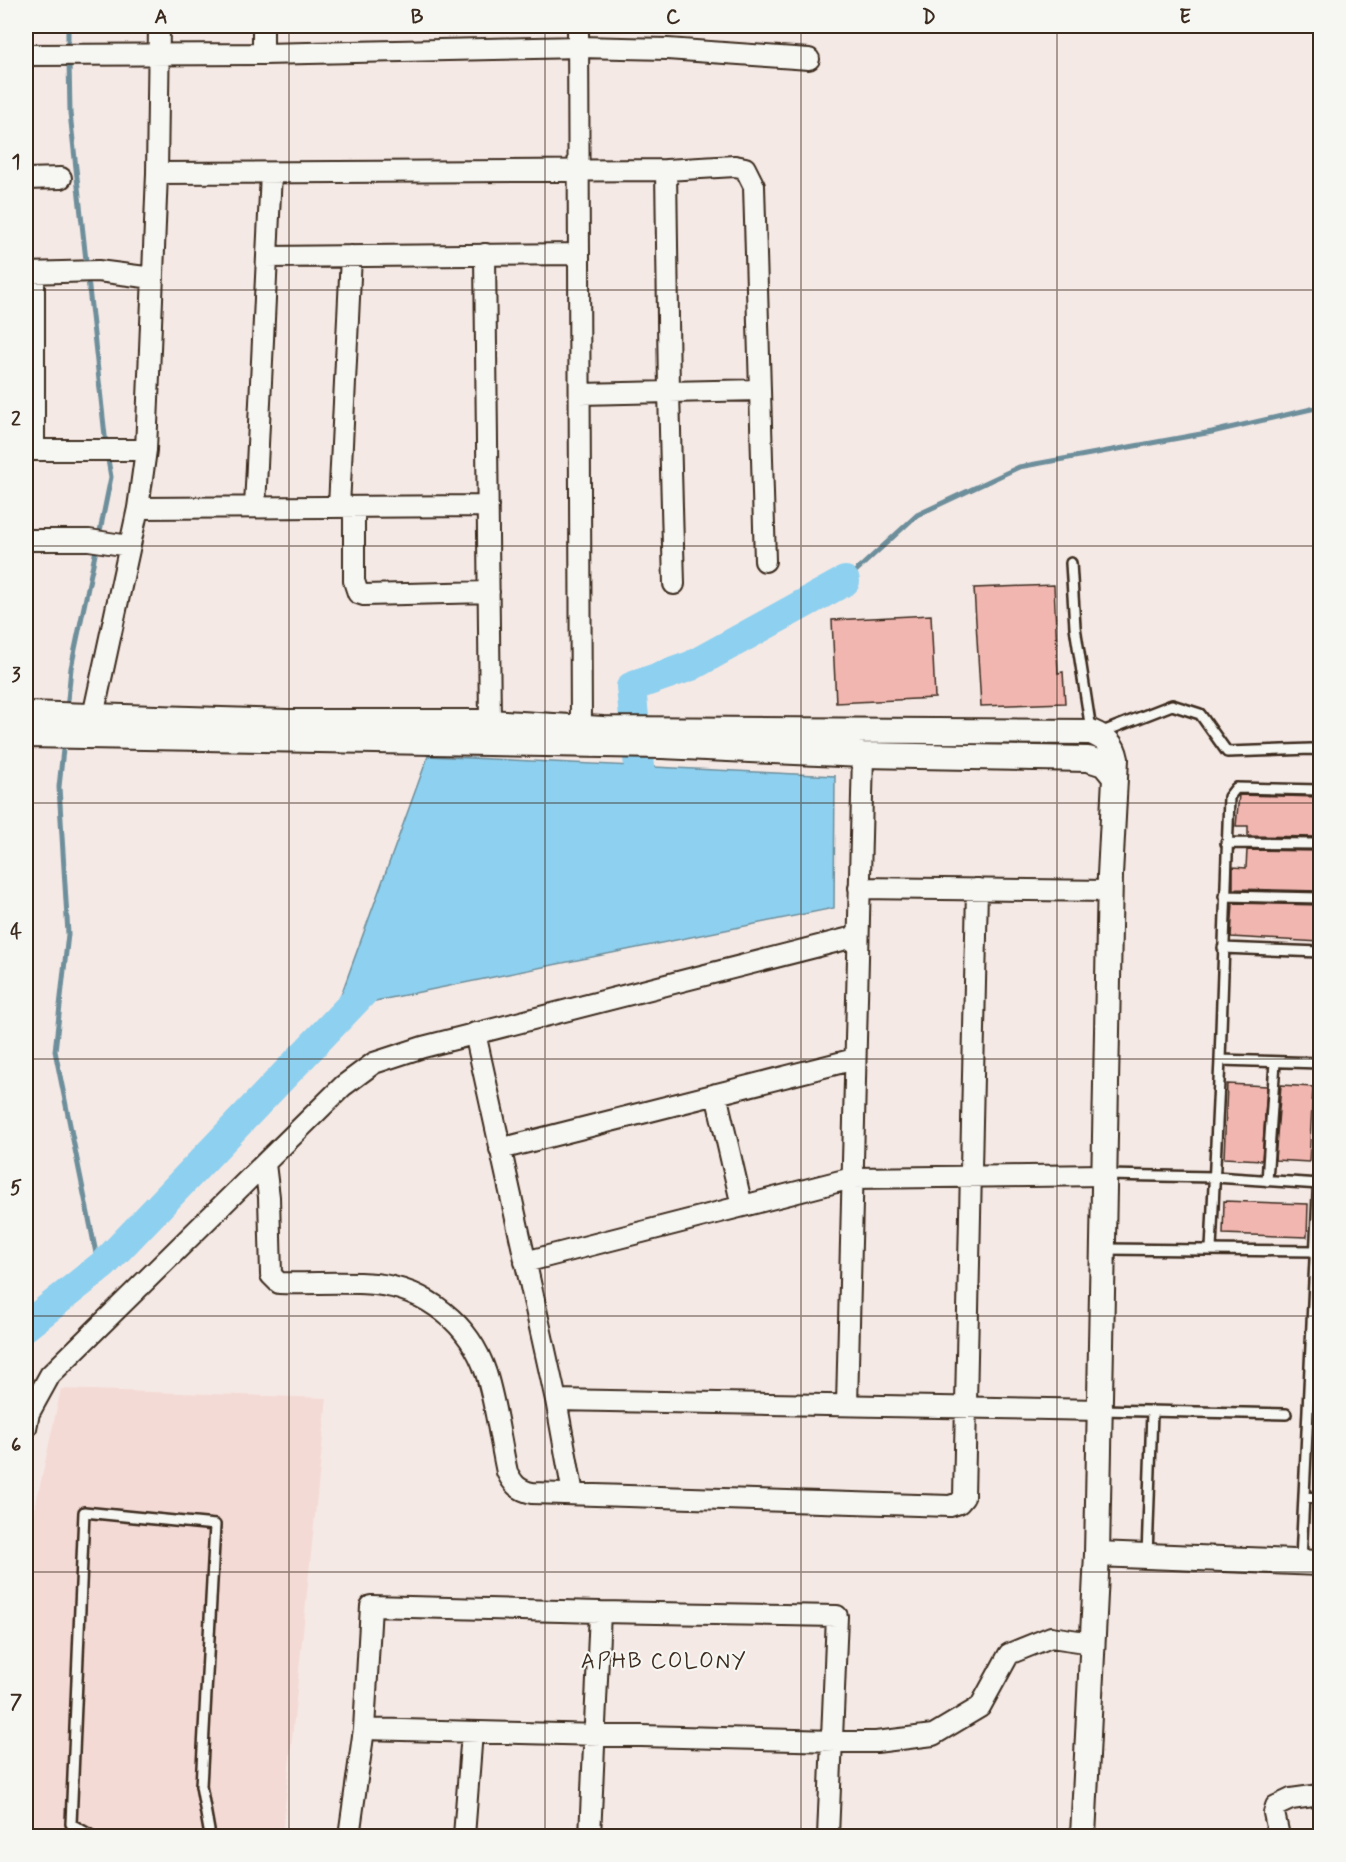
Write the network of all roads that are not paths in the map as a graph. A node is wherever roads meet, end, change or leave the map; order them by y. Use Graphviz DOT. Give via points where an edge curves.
graph roads {
  1 [pos="159,26"];
  2 [pos="263,26"];
  3 [pos="578,26"];
  4 [pos="579,47"];
  5 [pos="160,54"];
  6 [pos="263,54"];
  7 [pos="26,55"];
  8 [pos="809,59"];
  9 [pos="666,170"];
  10 [pos="579,171"];
  11 [pos="157,173"];
  12 [pos="271,173"];
  13 [pos="61,178"];
  14 [pos="26,179"];
  15 [pos="578,254"];
  16 [pos="485,255"];
  17 [pos="351,256"];
  18 [pos="267,257"];
  19 [pos="30,273"];
  20 [pos="153,278"];
  21 [pos="760,390"];
  22 [pos="669,392"];
  23 [pos="580,394"];
  24 [pos="30,450"];
  25 [pos="146,450"];
  26 [pos="488,506"];
  27 [pos="255,507"];
  28 [pos="346,507"];
  29 [pos="138,508"];
  30 [pos="26,540"];
  31 [pos="129,546"];
  32 [pos="765,561"];
  33 [pos="1071,563"];
  34 [pos="674,584"];
  35 [pos="489,592"];
  36 [pos="26,714"];
  37 [pos="490,722"];
  38 [pos="74,726"];
  39 [pos="581,728"];
  40 [pos="1094,733"];
  41 [pos="26,735"];
  42 [pos="1320,751"];
  43 [pos="863,755"];
  44 [pos="1113,775"];
  45 [pos="1320,790"];
  46 [pos="1226,843"];
  47 [pos="1320,844"];
  48 [pos="860,888"];
  49 [pos="977,889"];
  50 [pos="1109,891"];
  51 [pos="1224,896"];
  52 [pos="1320,898"];
  53 [pos="858,936"];
  54 [pos="1223,948"];
  55 [pos="1320,952"];
  56 [pos="475,1034"];
  57 [pos="855,1059"];
  58 [pos="1220,1060"];
  59 [pos="1275,1062"];
  60 [pos="1320,1063"];
  61 [pos="716,1094"];
  62 [pos="500,1149"];
  63 [pos="1320,1152"];
  64 [pos="265,1164"];
  65 [pos="970,1175"];
  66 [pos="1104,1175"];
  67 [pos="1215,1177"];
  68 [pos="852,1178"];
  69 [pos="1267,1181"];
  70 [pos="1320,1184"];
  71 [pos="742,1206"];
  72 [pos="1103,1249"];
  73 [pos="1211,1249"];
  74 [pos="1317,1251"];
  75 [pos="525,1262"];
  76 [pos="1316,1310"];
  77 [pos="556,1400"];
  78 [pos="847,1405"];
  79 [pos="966,1408"];
  80 [pos="1100,1410"];
  81 [pos="1152,1412"];
  82 [pos="1286,1414"];
  83 [pos="26,1428"];
  84 [pos="573,1494"];
  85 [pos="1304,1497"];
  86 [pos="1320,1498"];
  87 [pos="1097,1554"];
  88 [pos="1147,1556"];
  89 [pos="1311,1563"];
  90 [pos="600,1612"];
  91 [pos="1092,1643"];
  92 [pos="364,1729"];
  93 [pos="472,1732"];
  94 [pos="594,1734"];
  95 [pos="830,1740"];
  96 [pos="1320,1795"];
  97 [pos="92,1836"];
  98 [pos="210,1836"];
  99 [pos="349,1836"];
  100 [pos="464,1836"];
  101 [pos="591,1836"];
  102 [pos="828,1836"];
  103 [pos="1083,1836"];
  104 [pos="1279,1836"];
  1 -- 5 [label="street"];
  2 -- 6 [label="street"];
  3 -- 4 [label="street"];
  4 -- 6 [label="street"];
  4 -- 8 [label="street"];
  4 -- 10 [label="street"];
  5 -- 6 [label="street"];
  5 -- 7 [label="street"];
  5 -- 11 [label="street"];
  9 -- 10 [label="street"];
  9 -- 21 [label="street" via="735,166 745,168 751,176"];
  9 -- 22 [label="street"];
  10 -- 12 [label="street"];
  10 -- 15 [label="street"];
  11 -- 12 [label="street"];
  11 -- 20 [label="street"];
  12 -- 18 [label="street"];
  13 -- 14 [label="street"];
  15 -- 16 [label="street"];
  15 -- 23 [label="street"];
  16 -- 17 [label="street"];
  16 -- 26 [label="street"];
  17 -- 18 [label="street"];
  17 -- 28 [label="street"];
  18 -- 27 [label="street"];
  19 -- 20 [label="street" via="89,272"];
  19 -- 24 [label="street"];
  20 -- 25 [label="street"];
  21 -- 22 [label="street"];
  21 -- 32 [label="street"];
  22 -- 23 [label="street"];
  22 -- 34 [label="street"];
  23 -- 39 [label="street"];
  24 -- 25 [label="street"];
  25 -- 29 [label="street"];
  26 -- 28 [label="street"];
  26 -- 35 [label="street"];
  27 -- 28 [label="street"];
  27 -- 29 [label="street"];
  28 -- 35 [label="street" via="357,592"];
  29 -- 31 [label="street"];
  30 -- 31 [label="street" via="96,541"];
  31 -- 38 [label="street"];
  33 -- 40 [label="lane" via="1075,627"];
  35 -- 37 [label="street"];
  36 -- 38 [label="street"];
  37 -- 38 [label="street"];
  37 -- 39 [label="street"];
  38 -- 41 [label="street"];
  38 -- 43 [label="street"];
  39 -- 40 [label="street"];
  40 -- 42 [label="lane" via="1172,705 1200,714 1227,752"];
  40 -- 44 [label="street" via="1106,738 1114,748"];
  43 -- 44 [label="street" via="1088,759 1104,764"];
  43 -- 48 [label="street"];
  44 -- 50 [label="street"];
  45 -- 46 [label="lane" via="1236,788 1229,797"];
  46 -- 47 [label="lane"];
  46 -- 51 [label="lane"];
  48 -- 49 [label="street"];
  48 -- 53 [label="street"];
  49 -- 50 [label="street"];
  49 -- 65 [label="street"];
  50 -- 66 [label="street"];
  51 -- 52 [label="lane"];
  51 -- 54 [label="lane"];
  53 -- 56 [label="street"];
  53 -- 57 [label="street"];
  54 -- 55 [label="lane"];
  54 -- 58 [label="lane"];
  56 -- 62 [label="street"];
  56 -- 64 [label="street" via="374,1063 343,1086"];
  57 -- 61 [label="street"];
  57 -- 68 [label="street"];
  58 -- 59 [label="lane"];
  58 -- 67 [label="lane"];
  59 -- 60 [label="lane"];
  59 -- 69 [label="lane"];
  61 -- 62 [label="street"];
  61 -- 71 [label="street"];
  62 -- 75 [label="street"];
  63 -- 70 [label="lane"];
  64 -- 83 [label="street" via="50,1375 29,1413"];
  64 -- 84 [label="street" via="271,1275 279,1283 375,1284 428,1298 472,1344 486,1373 512,1483 532,1493"];
  65 -- 66 [label="street"];
  65 -- 68 [label="street"];
  65 -- 79 [label="street"];
  66 -- 67 [label="lane"];
  66 -- 72 [label="street"];
  67 -- 69 [label="lane"];
  67 -- 73 [label="lane"];
  68 -- 71 [label="street"];
  68 -- 78 [label="street"];
  69 -- 70 [label="lane"];
  70 -- 74 [label="lane"];
  71 -- 75 [label="street"];
  72 -- 73 [label="lane"];
  72 -- 80 [label="street"];
  73 -- 74 [label="lane"];
  74 -- 76 [label="lane"];
  75 -- 77 [label="street"];
  76 -- 85 [label="lane"];
  77 -- 78 [label="street"];
  77 -- 84 [label="street"];
  78 -- 79 [label="street"];
  79 -- 80 [label="street"];
  79 -- 84 [label="street" via="964,1497 950,1506"];
  80 -- 81 [label="lane"];
  80 -- 87 [label="street"];
  81 -- 82 [label="lane"];
  81 -- 88 [label="lane"];
  85 -- 86 [label="lane"];
  85 -- 89 [label="lane"];
  87 -- 88 [label="street"];
  87 -- 91 [label="street"];
  88 -- 89 [label="street"];
  90 -- 92 [label="street" via="371,1606"];
  90 -- 94 [label="street"];
  90 -- 95 [label="street" via="837,1616"];
  91 -- 95 [label="street" via="1052,1637 1009,1654 980,1707 933,1734 876,1742"];
  91 -- 103 [label="street"];
  92 -- 93 [label="street"];
  92 -- 99 [label="street"];
  93 -- 94 [label="street"];
  93 -- 100 [label="street"];
  94 -- 95 [label="street"];
  94 -- 101 [label="street"];
  95 -- 102 [label="street"];
  96 -- 104 [label="street" via="1282,1801 1276,1806"];
  97 -- 98 [label="lane" via="71,1824 84,1512 215,1525 201,1786"];
}
